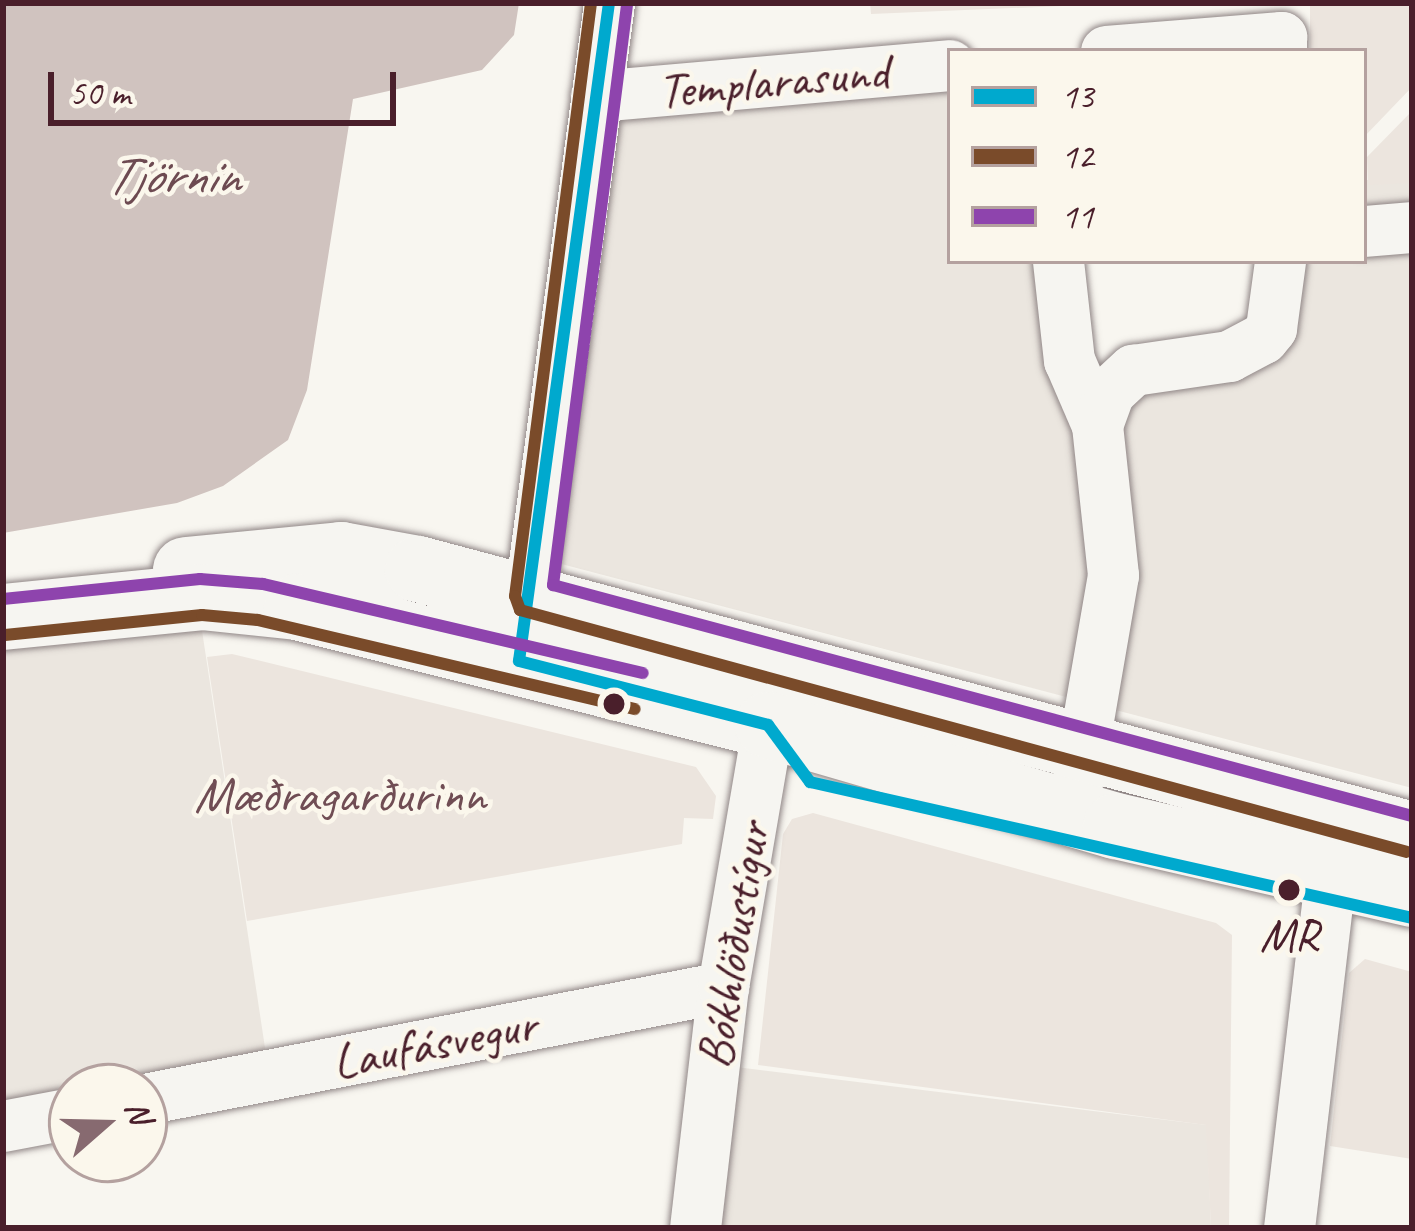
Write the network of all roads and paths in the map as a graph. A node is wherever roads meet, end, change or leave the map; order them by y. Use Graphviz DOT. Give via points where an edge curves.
graph roads {
  1 [pos="609,3"];
  2 [pos="1281,44"];
  3 [pos="1181,48"];
  4 [pos="947,65"];
  5 [pos="596,97"];
  6 [pos="1412,227"];
  7 [pos="1367,231"];
  8 [pos="1058,264"];
  9 [pos="1280,264"];
  10 [pos="1097,425"];
  11 [pos="200,582"];
  12 [pos="532,598"];
  13 [pos="9,616"];
  14 [pos="519,661"];
  15 [pos="773,694"];
  16 [pos="1085,746"];
  17 [pos="1070,813"];
  18 [pos="1412,835"];
  19 [pos="1331,872"];
  20 [pos="1412,894"];
  21 [pos="723,988"];
  22 [pos="168,1094"];
  23 [pos="48,1118"];
  24 [pos="3,1126"];
  25 [pos="695,1228"];
  26 [pos="1289,1228"];
  1 -- 5 [label="street"];
  2 -- 3 [label="street"];
  4 -- 5 [label="street, Templarasund"];
  5 -- 12 [label="street"];
  6 -- 7 [label="street"];
  8 -- 10 [label="street" via="1070,359"];
  9 -- 10 [label="street" via="1263,338 1229,356 1132,370 1108,392"];
  10 -- 16 [label="street" via="1113,575"];
  11 -- 12 [label="main road" via="341,555"];
  11 -- 13 [label="main road"];
  11 -- 14 [label="main road"];
  12 -- 14 [label="street"];
  12 -- 15 [label="main road"];
  14 -- 15 [label="main road"];
  15 -- 16 [label="main road"];
  15 -- 17 [label="main road"];
  15 -- 21 [label="street, Bókhlöðustígur"];
  16 -- 17 [label="street"];
  16 -- 18 [label="main road"];
  17 -- 19 [label="main road"];
  19 -- 20 [label="main road"];
  19 -- 26 [label="street"];
  21 -- 22 [label="street, Laufásvegur"];
  21 -- 25 [label="street, Bókhlöðustígur"];
  23 -- 24 [label="street"];
}
